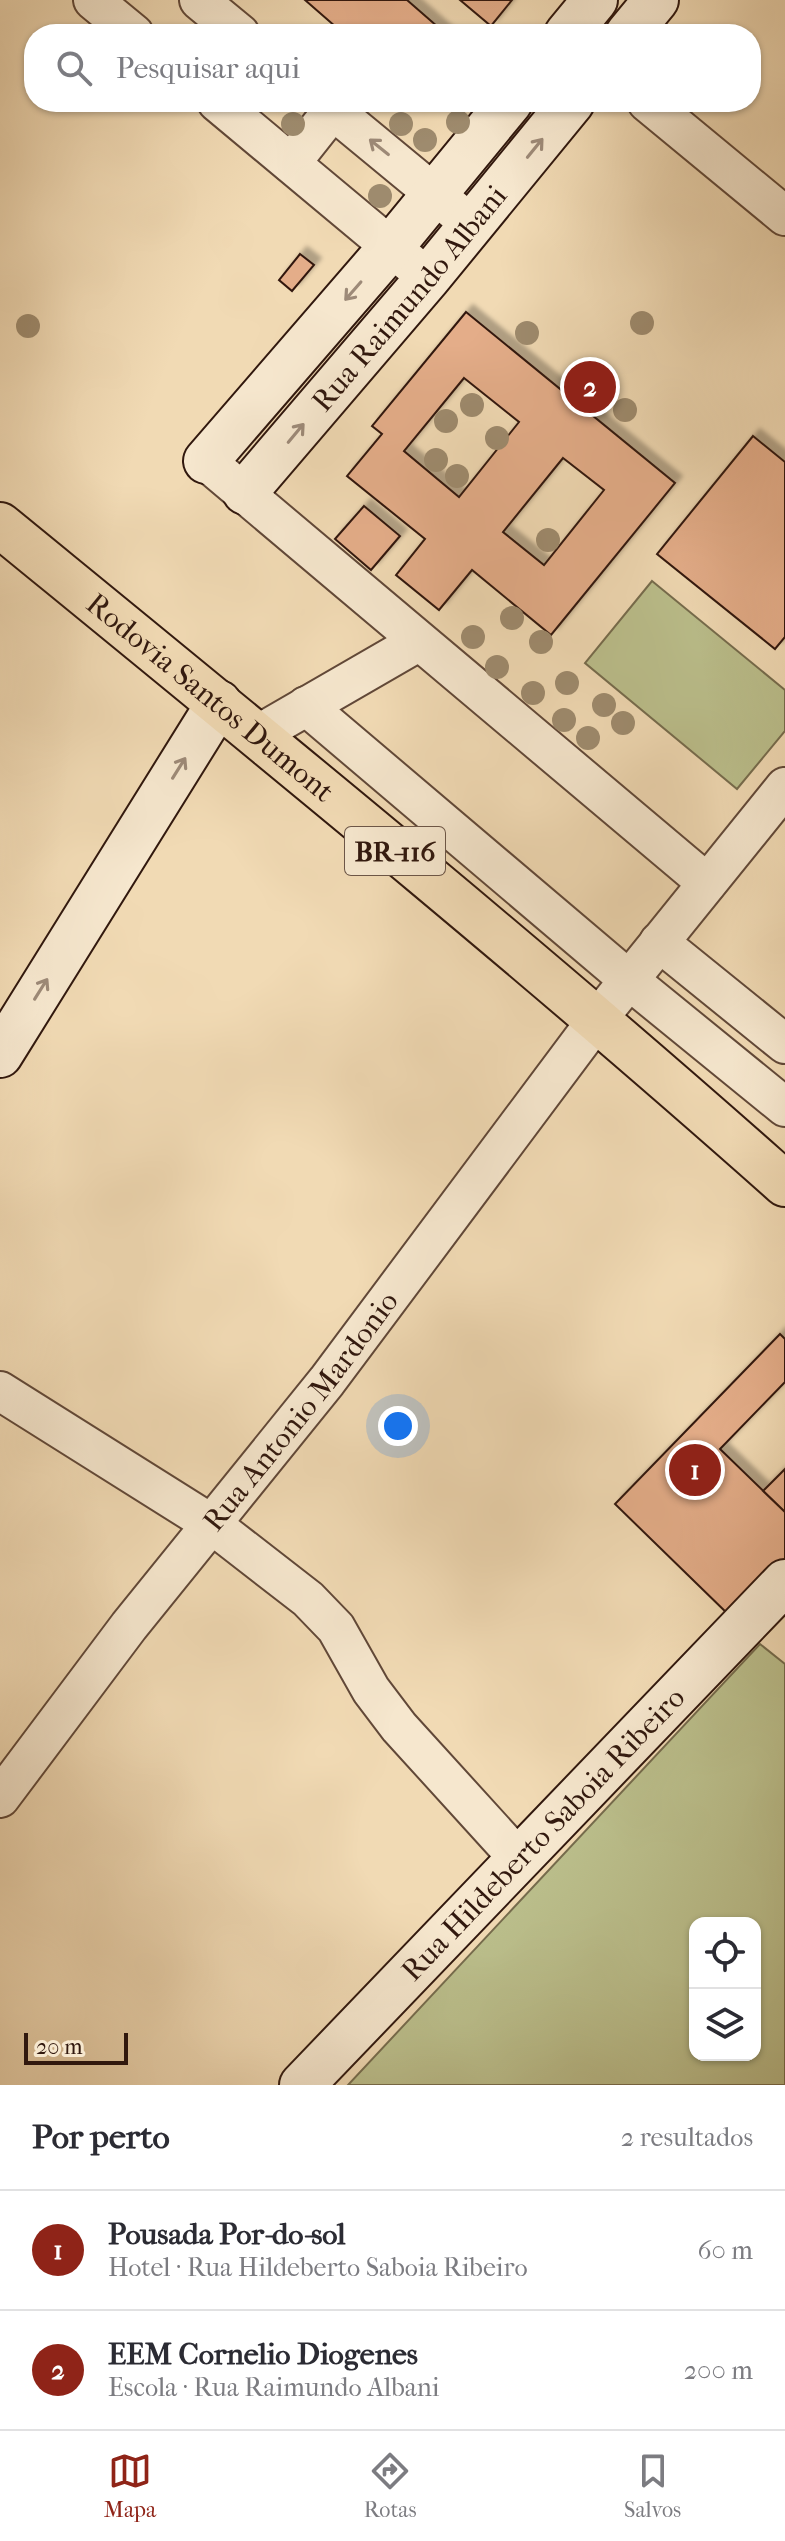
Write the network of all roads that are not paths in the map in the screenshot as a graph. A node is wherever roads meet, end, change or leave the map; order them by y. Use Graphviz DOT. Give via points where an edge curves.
graph roads {
  1 [pos="199,0"];
  2 [pos="595,0"];
  3 [pos="656,0"];
  4 [pos="104,3"];
  5 [pos="124,24"];
  6 [pos="228,24"];
  7 [pos="575,24"];
  8 [pos="636,24"];
  9 [pos="229,112"];
  10 [pos="324,112"];
  11 [pos="335,112"];
  12 [pos="502,112"];
  13 [pos="564,112"];
  14 [pos="659,112"];
  15 [pos="291,163"];
  16 [pos="434,193"];
  17 [pos="785,216"];
  18 [pos="472,225"];
  19 [pos="391,247"];
  20 [pos="428,278"];
  21 [pos="206,461"];
  22 [pos="245,492"];
  23 [pos="0,525"];
  24 [pos="418,642"];
  25 [pos="207,694"];
  26 [pos="306,706"];
  27 [pos="257,735"];
  28 [pos="785,787"];
  29 [pos="707,883"];
  30 [pos="659,942"];
  31 [pos="629,980"];
  32 [pos="0,1002"];
  33 [pos="596,1021"];
  34 [pos="785,1044"];
  35 [pos="0,1055"];
  36 [pos="785,1107"];
  37 [pos="785,1184"];
  38 [pos="0,1391"];
  39 [pos="210,1523"];
  40 [pos="785,1582"];
  41 [pos="0,1798"];
  42 [pos="519,1859"];
  43 [pos="302,2085"];
  1 -- 6 [label="street"];
  2 -- 7 [label="street"];
  3 -- 8 [label="street"];
  4 -- 5 [label="street"];
  9 -- 15 [label="street"];
  10 -- 15 [label="street"];
  16 -- 11 [label="street, one-way"];
  12 -- 16 [label="street, Rua Raimundo Albani"];
  18 -- 13 [label="street, Rua Raimundo Albani, one-way"];
  14 -- 17 [label="street"];
  15 -- 19 [label="street"];
  16 -- 18 [label="street"];
  16 -- 19 [label="street, Rua Raimundo Albani"];
  18 -- 20 [label="street, Rua Raimundo Albani"];
  19 -- 20 [label="street"];
  19 -- 21 [label="street, Rua Raimundo Albani, one-way"];
  22 -- 20 [label="street, Rua Raimundo Albani, one-way"];
  21 -- 22 [label="street"];
  22 -- 24 [label="street"];
  23 -- 25 [label="highway, Rodovia Santos Dumont / BR-116"];
  24 -- 26 [label="street"];
  24 -- 29 [label="street"];
  25 -- 27 [label="highway, Rodovia Santos Dumont / BR-116"];
  25 -- 32 [label="street"];
  35 -- 25 [label="street, one-way"];
  26 -- 27 [label="street"];
  26 -- 31 [label="street"];
  27 -- 33 [label="highway, Rodovia Santos Dumont / BR-116"];
  28 -- 29 [label="street, Rua Antonio Mardonio"];
  29 -- 30 [label="street, Rua Antonio Mardonio"];
  30 -- 31 [label="street, Rua Antonio Mardonio"];
  30 -- 34 [label="street"];
  31 -- 33 [label="street, Rua Antonio Mardonio"];
  31 -- 36 [label="street"];
  33 -- 37 [label="highway, Rodovia Santos Dumont / BR-116"];
  33 -- 39 [label="street, Rua Antonio Mardonio" via="327,1381"];
  38 -- 39 [label="street"];
  39 -- 41 [label="street, Rua Antonio Mardonio"];
  39 -- 42 [label="street" via="308,1599 336,1628 399,1727"];
  40 -- 42 [label="street, Rua Hildeberto Saboia Ribeiro"];
  42 -- 43 [label="street, Rua Hildeberto Saboia Ribeiro"];
}
